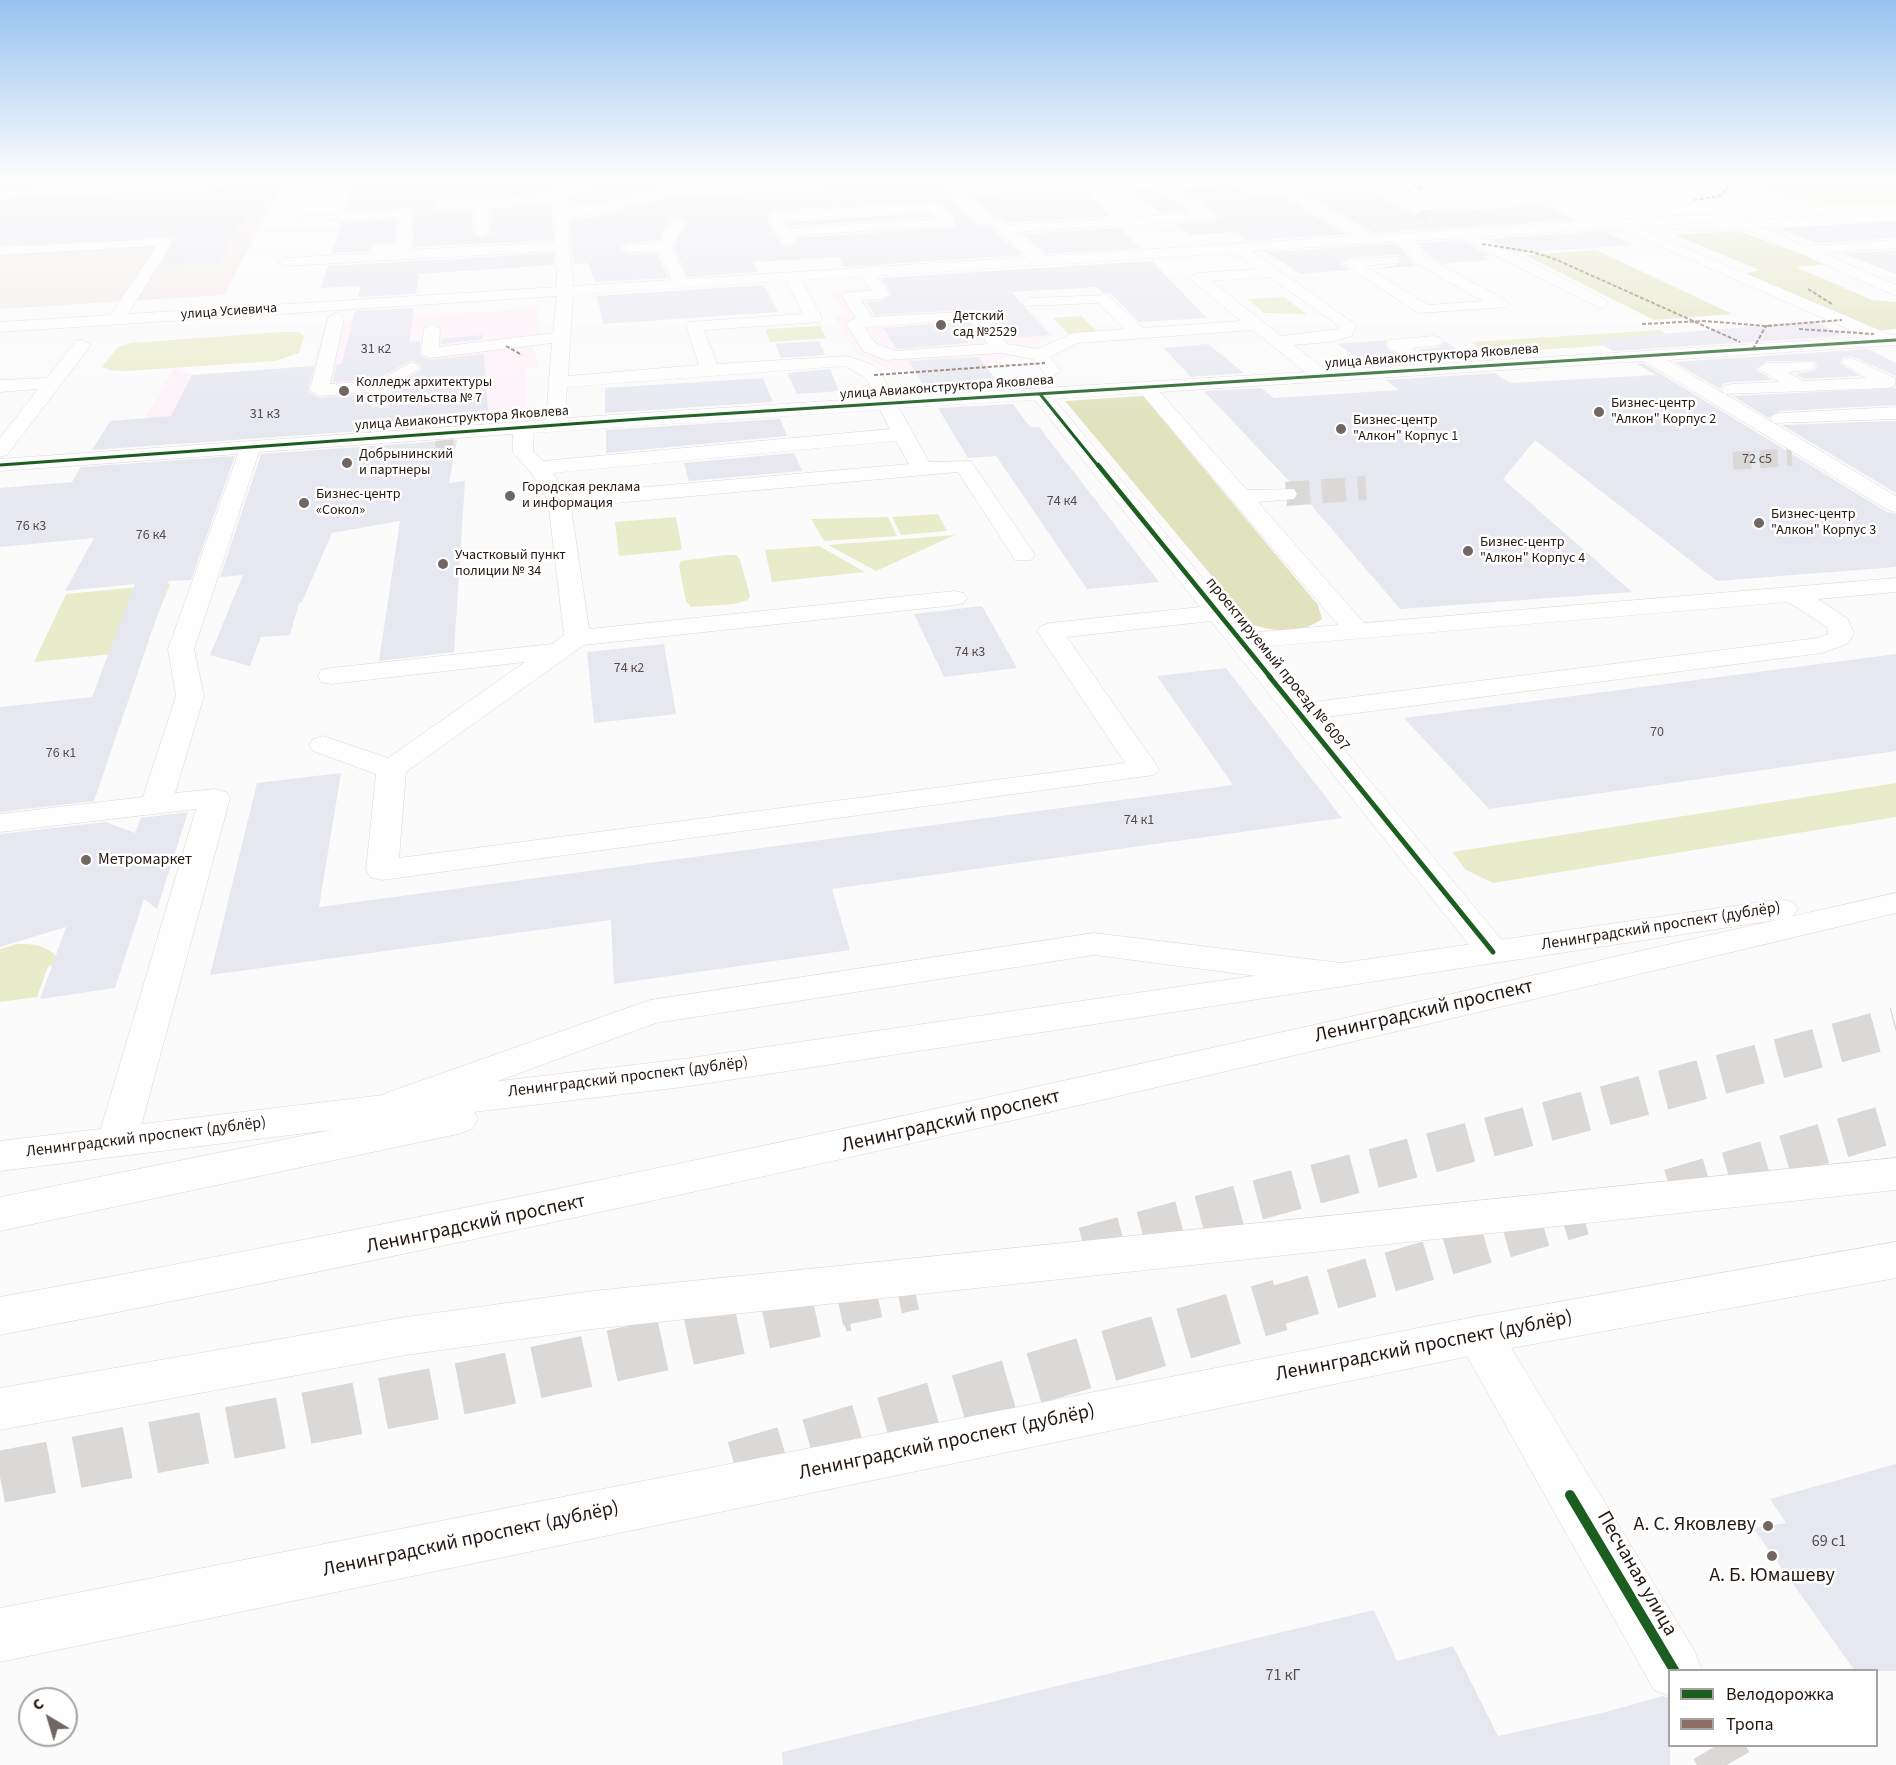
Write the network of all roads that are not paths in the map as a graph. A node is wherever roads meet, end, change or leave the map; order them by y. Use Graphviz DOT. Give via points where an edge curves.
graph roads {
  1 [pos="154,259"];
  2 [pos="287,259"];
  3 [pos="563,259"];
  4 [pos="670,259"];
  5 [pos="800,259"];
  6 [pos="1066,259"];
  7 [pos="1254,259"];
  8 [pos="1398,259"];
  9 [pos="1419,259"];
  10 [pos="1513,259"];
  11 [pos="1695,259"];
  12 [pos="1823,259"];
  13 [pos="1042,261"];
  14 [pos="564,270"];
  15 [pos="545,271"];
  16 [pos="866,272"];
  17 [pos="1273,272"];
  18 [pos="810,275"];
  19 [pos="792,277"];
  20 [pos="279,279"];
  21 [pos="680,284"];
  22 [pos="565,291"];
  23 [pos="1896,291"];
  24 [pos="1030,303"];
  25 [pos="1600,303"];
  26 [pos="336,318"];
  27 [pos="116,320"];
  28 [pos="867,322"];
  29 [pos="1256,325"];
  30 [pos="0,327"];
  31 [pos="432,329"];
  32 [pos="1138,333"];
  33 [pos="561,337"];
  34 [pos="1276,341"];
  35 [pos="1433,341"];
  36 [pos="82,345"];
  37 [pos="1815,345"];
  38 [pos="1001,348"];
  39 [pos="1894,350"];
  40 [pos="430,353"];
  41 [pos="1671,354"];
  42 [pos="1039,355"];
  43 [pos="1648,356"];
  44 [pos="1851,363"];
  45 [pos="710,370"];
  46 [pos="1431,370"];
  47 [pos="1322,376"];
  48 [pos="558,382"];
  49 [pos="53,383"];
  50 [pos="1892,384"];
  51 [pos="0,386"];
  52 [pos="1146,387"];
  53 [pos="1800,387"];
  54 [pos="1731,390"];
  55 [pos="1071,392"];
  56 [pos="1040,394"];
  57 [pos="381,399"];
  58 [pos="1896,413"];
  59 [pos="1780,419"];
  60 [pos="894,420"];
  61 [pos="555,425"];
  62 [pos="526,427"];
  63 [pos="492,429"];
  64 [pos="375,438"];
  65 [pos="251,447"];
  66 [pos="456,448"];
  67 [pos="0,451"];
  68 [pos="0,465"];
  69 [pos="539,468"];
  70 [pos="923,469"];
  71 [pos="1896,488"];
  72 [pos="1286,494"];
  73 [pos="1241,497"];
  74 [pos="559,501"];
  75 [pos="1896,505"];
  76 [pos="1023,555"];
  77 [pos="1896,585"];
  78 [pos="1793,594"];
  79 [pos="955,598"];
  80 [pos="1218,613"];
  81 [pos="1357,631"];
  82 [pos="1241,641"];
  83 [pos="568,644"];
  84 [pos="331,676"];
  85 [pos="1298,712"];
  86 [pos="322,745"];
  87 [pos="391,769"];
  88 [pos="156,805"];
  89 [pos="0,823"];
  90 [pos="1896,892"];
  91 [pos="1896,903"];
  92 [pos="1493,952"];
  93 [pos="1341,975"];
  94 [pos="683,1073"];
  95 [pos="385,1108"];
  96 [pos="117,1141"];
  97 [pos="0,1156"];
  98 [pos="1896,1174"];
  99 [pos="0,1214"];
  100 [pos="1896,1260"];
  101 [pos="0,1316"];
  102 [pos="1479,1335"];
  103 [pos="0,1409"];
  104 [pos="0,1635"];
  105 [pos="1673,1669"];
  1 -- 27 [label="street"];
  2 -- 20 [label="street"];
  3 -- 14 [label="street"];
  4 -- 21 [label="street"];
  5 -- 18 [label="street"];
  6 -- 13 [label="street, улица Усиевича"];
  7 -- 17 [label="street"];
  8 -- 9 [label="street" via="1349,263 1425,310 1501,304"];
  10 -- 25 [label="street"];
  11 -- 39 [label="street"];
  12 -- 23 [label="street"];
  13 -- 16 [label="street, улица Усиевича"];
  14 -- 15 [label="street"];
  14 -- 22 [label="street"];
  16 -- 18 [label="street, улица Усиевича"];
  16 -- 28 [label="street" via="882,294 850,296"];
  17 -- 29 [label="street" via="1197,278"];
  17 -- 34 [label="street" via="1348,325 1346,332 1330,337"];
  18 -- 19 [label="street, улица Усиевича"];
  19 -- 21 [label="street, улица Усиевича"];
  19 -- 45 [label="street" via="814,318 694,326"];
  21 -- 22 [label="street, улица Усиевича"];
  22 -- 27 [label="street, улица Усиевича" via="268,303"];
  22 -- 33 [label="street"];
  24 -- 32 [label="street" via="1102,298"];
  26 -- 57 [label="street" via="320,390"];
  27 -- 30 [label="street, улица Усиевича"];
  28 -- 38 [label="street" via="972,314"];
  28 -- 38 [label="street" via="854,323 870,350 879,355"];
  29 -- 32 [label="street"];
  29 -- 34 [label="street"];
  31 -- 40 [label="street"];
  32 -- 42 [label="street" via="1074,338"];
  33 -- 40 [label="street"];
  33 -- 48 [label="street"];
  34 -- 47 [label="street"];
  35 -- 46 [label="street" via="1396,344"];
  36 -- 49 [label="street"];
  37 -- 39 [label="street, улица Авиаконструктора Яковлева" via="1861,343"];
  37 -- 41 [label="street, улица Авиаконструктора Яковлева"];
  37 -- 44 [label="street"];
  38 -- 42 [label="street"];
  40 -- 57 [label="street"];
  41 -- 43 [label="street, улица Авиаконструктора Яковлева"];
  41 -- 54 [label="street"];
  42 -- 55 [label="street"];
  43 -- 46 [label="street, улица Авиаконструктора Яковлева"];
  43 -- 75 [label="street" via="1802,456"];
  44 -- 50 [label="street"];
  44 -- 53 [label="street" via="1767,368"];
  45 -- 48 [label="street"];
  45 -- 60 [label="street" via="847,361 874,375"];
  46 -- 47 [label="street, улица Авиаконструктора Яковлева"];
  47 -- 52 [label="street, улица Авиаконструктора Яковлева"];
  48 -- 61 [label="street"];
  49 -- 51 [label="street"];
  49 -- 67 [label="street"];
  50 -- 53 [label="street"];
  52 -- 55 [label="street, улица Авиаконструктора Яковлева"];
  52 -- 73 [label="street"];
  53 -- 54 [label="street"];
  54 -- 59 [label="street"];
  55 -- 56 [label="street, улица Авиаконструктора Яковлева"];
  56 -- 60 [label="street, улица Авиаконструктора Яковлева"];
  56 -- 80 [label="street, проектируемый проезд № 6097"];
  57 -- 64 [label="street"];
  58 -- 59 [label="street"];
  59 -- 71 [label="street"];
  60 -- 61 [label="street, улица Авиаконструктора Яковлева" via="814,428 806,409"];
  60 -- 69 [label="street"];
  60 -- 70 [label="street"];
  61 -- 62 [label="street, улица Авиаконструктора Яковлева"];
  62 -- 63 [label="street, улица Авиаконструктора Яковлева"];
  62 -- 69 [label="street" via="523,452"];
  63 -- 64 [label="street, улица Авиаконструктора Яковлева"];
  63 -- 66 [label="street" via="486,439"];
  64 -- 65 [label="street, улица Авиаконструктора Яковлева"];
  65 -- 68 [label="street, улица Авиаконструктора Яковлева"];
  65 -- 88 [label="street" via="181,649 190,696"];
  69 -- 74 [label="street"];
  70 -- 74 [label="street"];
  70 -- 76 [label="street" via="964,465"];
  72 -- 73 [label="street"];
  73 -- 81 [label="street"];
  74 -- 83 [label="street"];
  77 -- 78 [label="street"];
  78 -- 81 [label="street"];
  78 -- 85 [label="street" via="1839,624 1838,639 1822,645"];
  79 -- 83 [label="street"];
  80 -- 82 [label="street, проектируемый проезд № 6097"];
  80 -- 87 [label="street" via="1050,631 1144,769 382,870"];
  81 -- 82 [label="street"];
  82 -- 85 [label="street, проектируемый проезд № 6097"];
  83 -- 84 [label="street"];
  83 -- 87 [label="street"];
  85 -- 92 [label="street, проектируемый проезд № 6097"];
  86 -- 87 [label="street"];
  88 -- 89 [label="street"];
  88 -- 96 [label="street" via="215,798"];
  90 -- 92 [label="street, Ленинградский проспект (дублёр)"];
  91 -- 101 [label="street, Ленинградский проспект" via="865,1143 238,1274"];
  92 -- 93 [label="street, Ленинградский проспект (дублёр)"];
  93 -- 94 [label="street, Ленинградский проспект (дублёр)"];
  93 -- 95 [label="street" via="1094,944 650,1012"];
  94 -- 95 [label="street, Ленинградский проспект (дублёр)"];
  94 -- 99 [label="street"];
  95 -- 96 [label="street, Ленинградский проспект (дублёр)"];
  96 -- 97 [label="street, Ленинградский проспект (дублёр)"];
  98 -- 103 [label="street" via="593,1310 406,1336"];
  100 -- 102 [label="street, Ленинградский проспект (дублёр)"];
  102 -- 104 [label="street, Ленинградский проспект (дублёр)"];
  102 -- 105 [label="street, Песчаная улица"];
}
